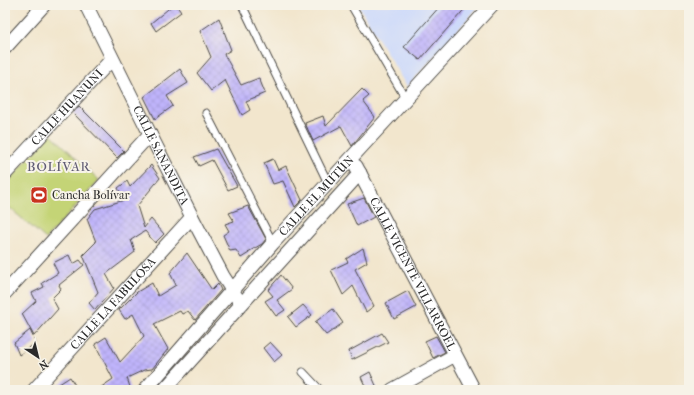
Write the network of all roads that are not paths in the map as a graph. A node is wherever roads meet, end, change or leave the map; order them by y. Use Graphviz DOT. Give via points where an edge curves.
graph roads {
  1 [pos="44,5"];
  2 [pos="86,5"];
  3 [pos="242,5"];
  4 [pos="351,5"];
  5 [pos="492,5"];
  6 [pos="5,48"];
  7 [pos="112,59"];
  8 [pos="406,98"];
  9 [pos="206,113"];
  10 [pos="150,134"];
  11 [pos="352,158"];
  12 [pos="360,173"];
  13 [pos="5,174"];
  14 [pos="328,184"];
  15 [pos="192,217"];
  16 [pos="273,243"];
  17 [pos="233,290"];
  18 [pos="5,293"];
  19 [pos="241,304"];
  20 [pos="455,355"];
  21 [pos="303,372"];
  22 [pos="34,390"];
  23 [pos="145,390"];
  24 [pos="164,390"];
  25 [pos="320,390"];
  26 [pos="392,390"];
  27 [pos="474,390"];
  1 -- 6 [label="street"];
  2 -- 7 [label="street, CALLE SANANDITA"];
  3 -- 14 [label="lane"];
  4 -- 8 [label="lane"];
  5 -- 8 [label="street, CALLE EL MUTÚN"];
  7 -- 10 [label="street, CALLE SANANDITA"];
  7 -- 13 [label="street, CALLE HUANUNI"];
  8 -- 11 [label="street, CALLE EL MUTÚN"];
  9 -- 16 [label="lane"];
  10 -- 15 [label="street, CALLE SANANDITA"];
  10 -- 18 [label="street"];
  11 -- 12 [label="street, CALLE VICENTE VILLARROEL"];
  11 -- 14 [label="street, CALLE EL MUTÚN"];
  12 -- 19 [label="street, CALLE EL MUTÚN"];
  12 -- 20 [label="street, CALLE VICENTE VILLARROEL"];
  14 -- 16 [label="street, CALLE EL MUTÚN"];
  15 -- 17 [label="street, CALLE SANANDITA"];
  15 -- 22 [label="street, CALLE LA FABULOSA"];
  16 -- 17 [label="street, CALLE EL MUTÚN"];
  17 -- 19 [label="street, CALLE SANANDITA"];
  17 -- 23 [label="street, CALLE EL MUTÚN"];
  19 -- 24 [label="street, CALLE EL MUTÚN"];
  20 -- 26 [label="street"];
  20 -- 27 [label="street, CALLE VICENTE VILLARROEL"];
  21 -- 25 [label="lane"];
}
